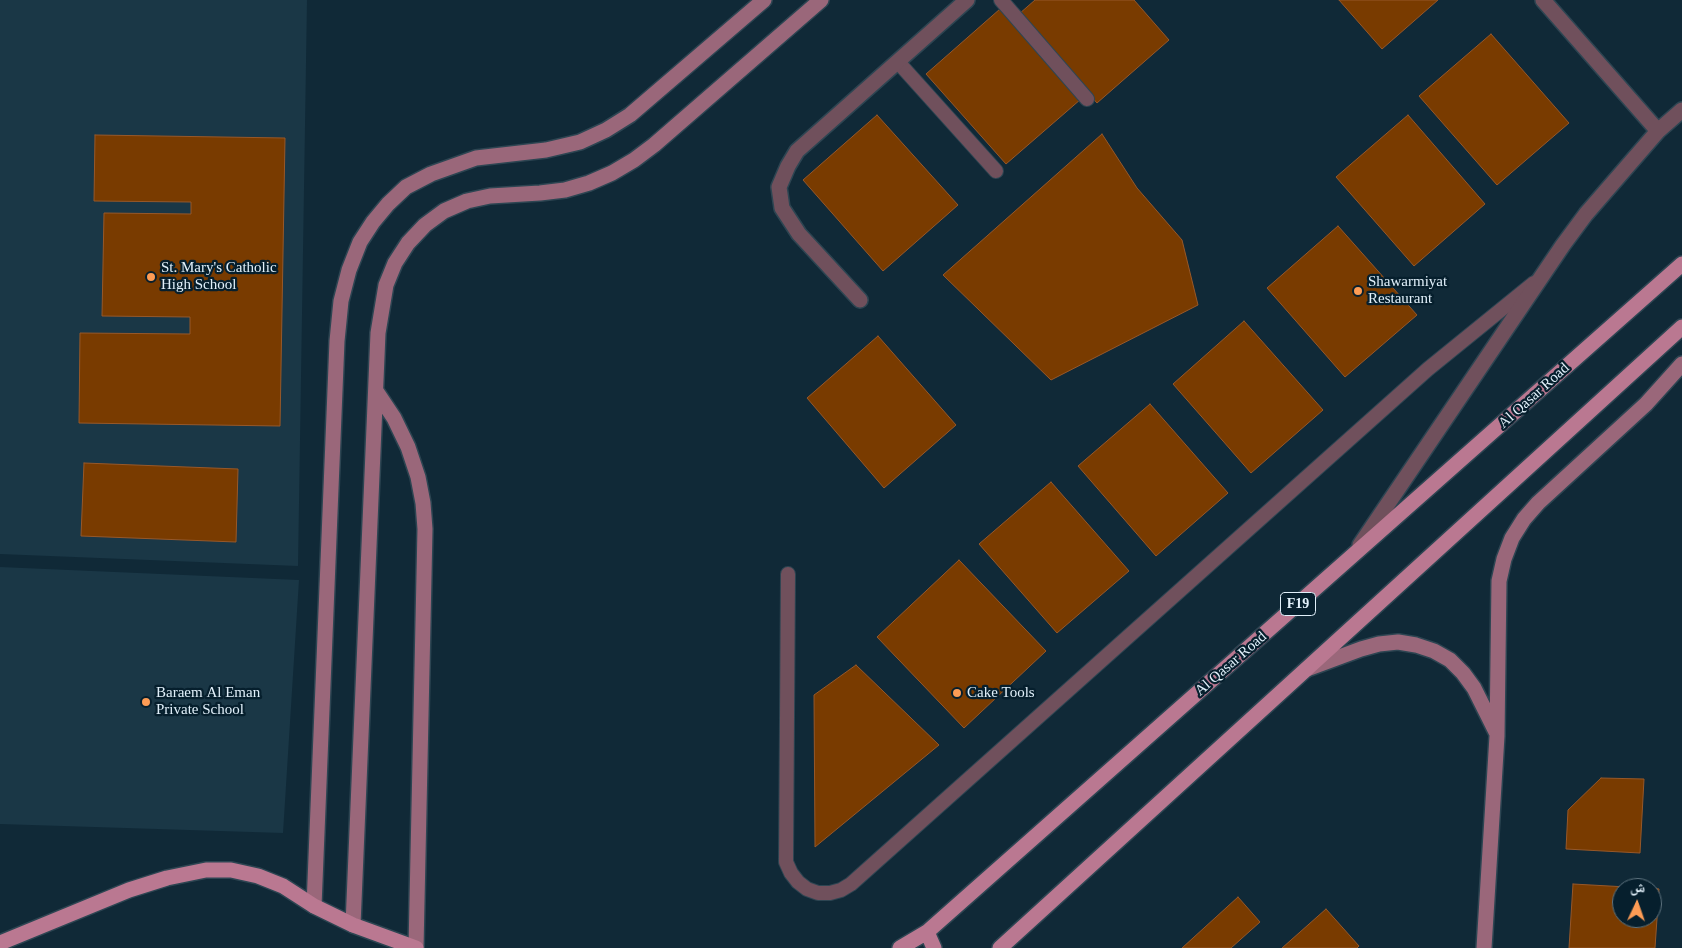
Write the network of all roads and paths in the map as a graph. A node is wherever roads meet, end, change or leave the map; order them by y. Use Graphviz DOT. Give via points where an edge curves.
graph roads {
  1 [pos="764,0"];
  2 [pos="821,0"];
  3 [pos="967,0"];
  4 [pos="1000,0"];
  5 [pos="1543,0"];
  6 [pos="898,62"];
  7 [pos="1086,99"];
  8 [pos="1682,110"];
  9 [pos="1658,131"];
  10 [pos="996,171"];
  11 [pos="1682,264"];
  12 [pos="1541,278"];
  13 [pos="860,300"];
  14 [pos="1682,327"];
  15 [pos="1682,364"];
  16 [pos="376,391"];
  17 [pos="1352,558"];
  18 [pos="788,574"];
  19 [pos="1305,669"];
  20 [pos="1498,736"];
  21 [pos="314,906"];
  22 [pos="353,925"];
  23 [pos="927,932"];
  24 [pos="0,943"];
  25 [pos="416,948"];
  26 [pos="900,948"];
  27 [pos="934,948"];
  28 [pos="1000,948"];
  29 [pos="1484,948"];
  1 -- 21 [label="street" via="630,115 606,130 580,142 546,150 476,158 431,174 406,188 388,204 360,242 341,301 337,341"];
  2 -- 16 [label="street" via="654,145 612,173 565,190 467,201 444,211 425,225 395,263 386,285 378,333"];
  3 -- 6 [label="street"];
  4 -- 7 [label="lane"];
  5 -- 9 [label="street"];
  6 -- 10 [label="lane"];
  6 -- 13 [label="street" via="797,151 779,186 782,208 799,234"];
  8 -- 9 [label="street"];
  9 -- 12 [label="street" via="1586,214"];
  11 -- 17 [label="main road, Al Qasar Road / F19"];
  12 -- 17 [label="street"];
  12 -- 18 [label="lane" via="1428,369 851,884 830,893 818,892 798,882 786,862"];
  14 -- 19 [label="main road"];
  15 -- 20 [label="street" via="1646,404 1538,502 1512,538 1499,581"];
  16 -- 22 [label="street"];
  16 -- 25 [label="street" via="408,447 418,478 425,529"];
  17 -- 23 [label="main road, Al Qasar Road / F19"];
  19 -- 20 [label="street" via="1380,644 1398,642 1434,651 1463,673"];
  19 -- 28 [label="main road"];
  20 -- 29 [label="street"];
  21 -- 22 [label="main road"];
  21 -- 24 [label="main road" via="283,886 258,876 231,870 206,870 129,890"];
  22 -- 25 [label="main road"];
  23 -- 26 [label="main road, Al Qasar Road"];
  23 -- 27 [label="main road"];
}
